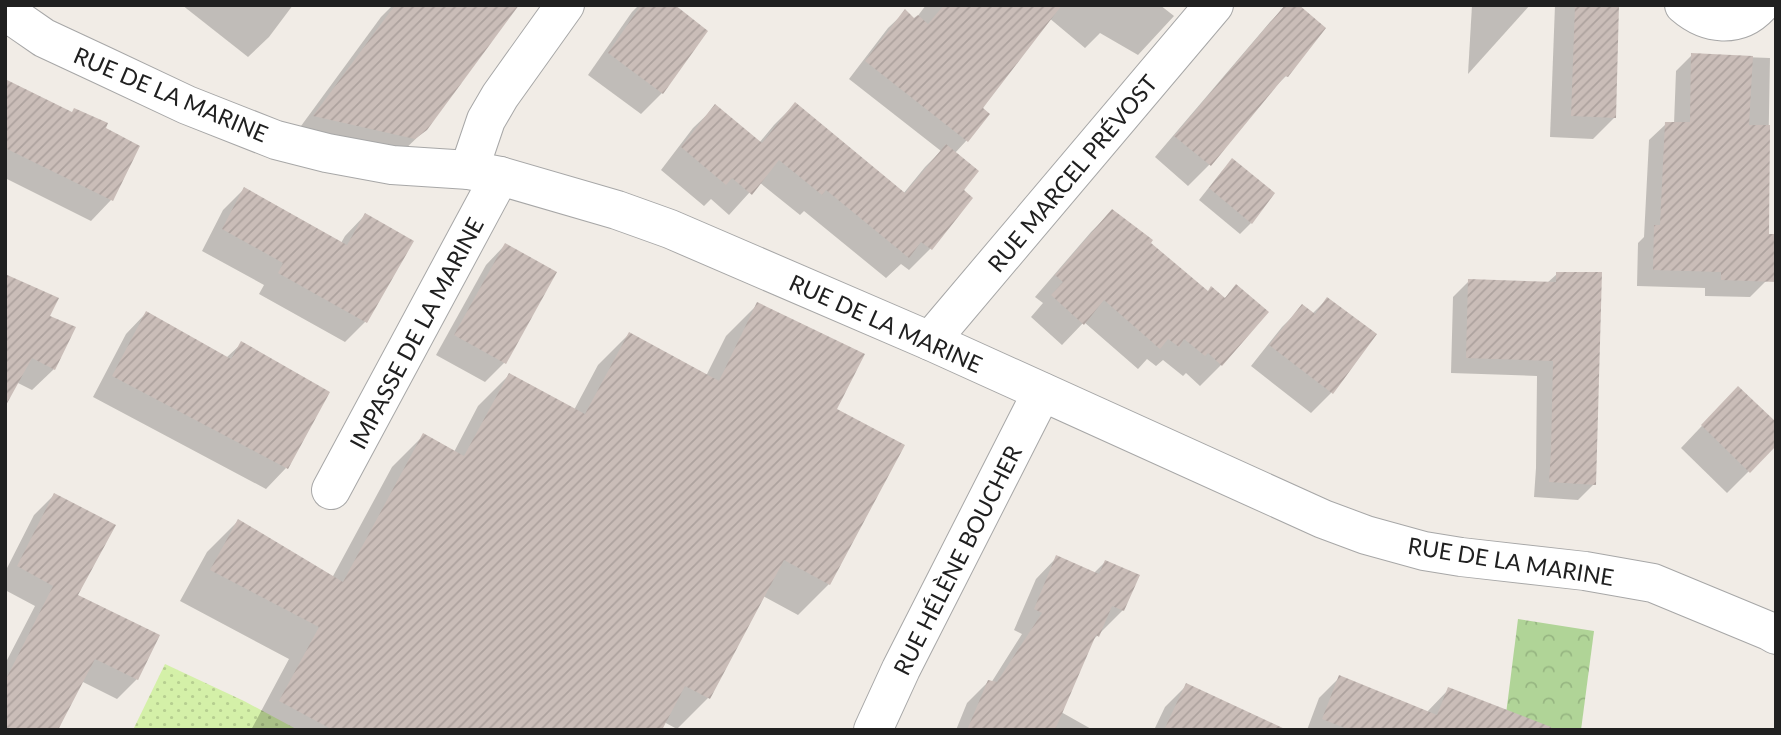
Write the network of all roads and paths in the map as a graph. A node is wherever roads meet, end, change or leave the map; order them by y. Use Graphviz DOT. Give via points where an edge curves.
graph roads {
  1 [pos="565,5"];
  2 [pos="1214,5"];
  3 [pos="1684,5"];
  4 [pos="1760,5"];
  5 [pos="5,11"];
  6 [pos="484,173"];
  7 [pos="930,341"];
  8 [pos="1042,391"];
  9 [pos="331,490"];
  10 [pos="1774,632"];
  11 [pos="873,730"];
  1 -- 6 [label="street, IMPASSE DE LA MARINE" via="486,120"];
  2 -- 7 [label="street, RUE MARCEL PRÉVOST"];
  3 -- 4 [label="street" via="1711,22 1745,17"];
  5 -- 6 [label="street, RUE DE LA MARINE" via="44,38 187,106 276,140 392,165"];
  6 -- 7 [label="street, RUE DE LA MARINE" via="670,229"];
  6 -- 9 [label="street, IMPASSE DE LA MARINE"];
  7 -- 8 [label="street, RUE DE LA MARINE"];
  8 -- 10 [label="street, RUE DE LA MARINE" via="1366,535 1424,551 1653,583"];
  8 -- 11 [label="street, RUE HÉLÈNE BOUCHER"];
}
